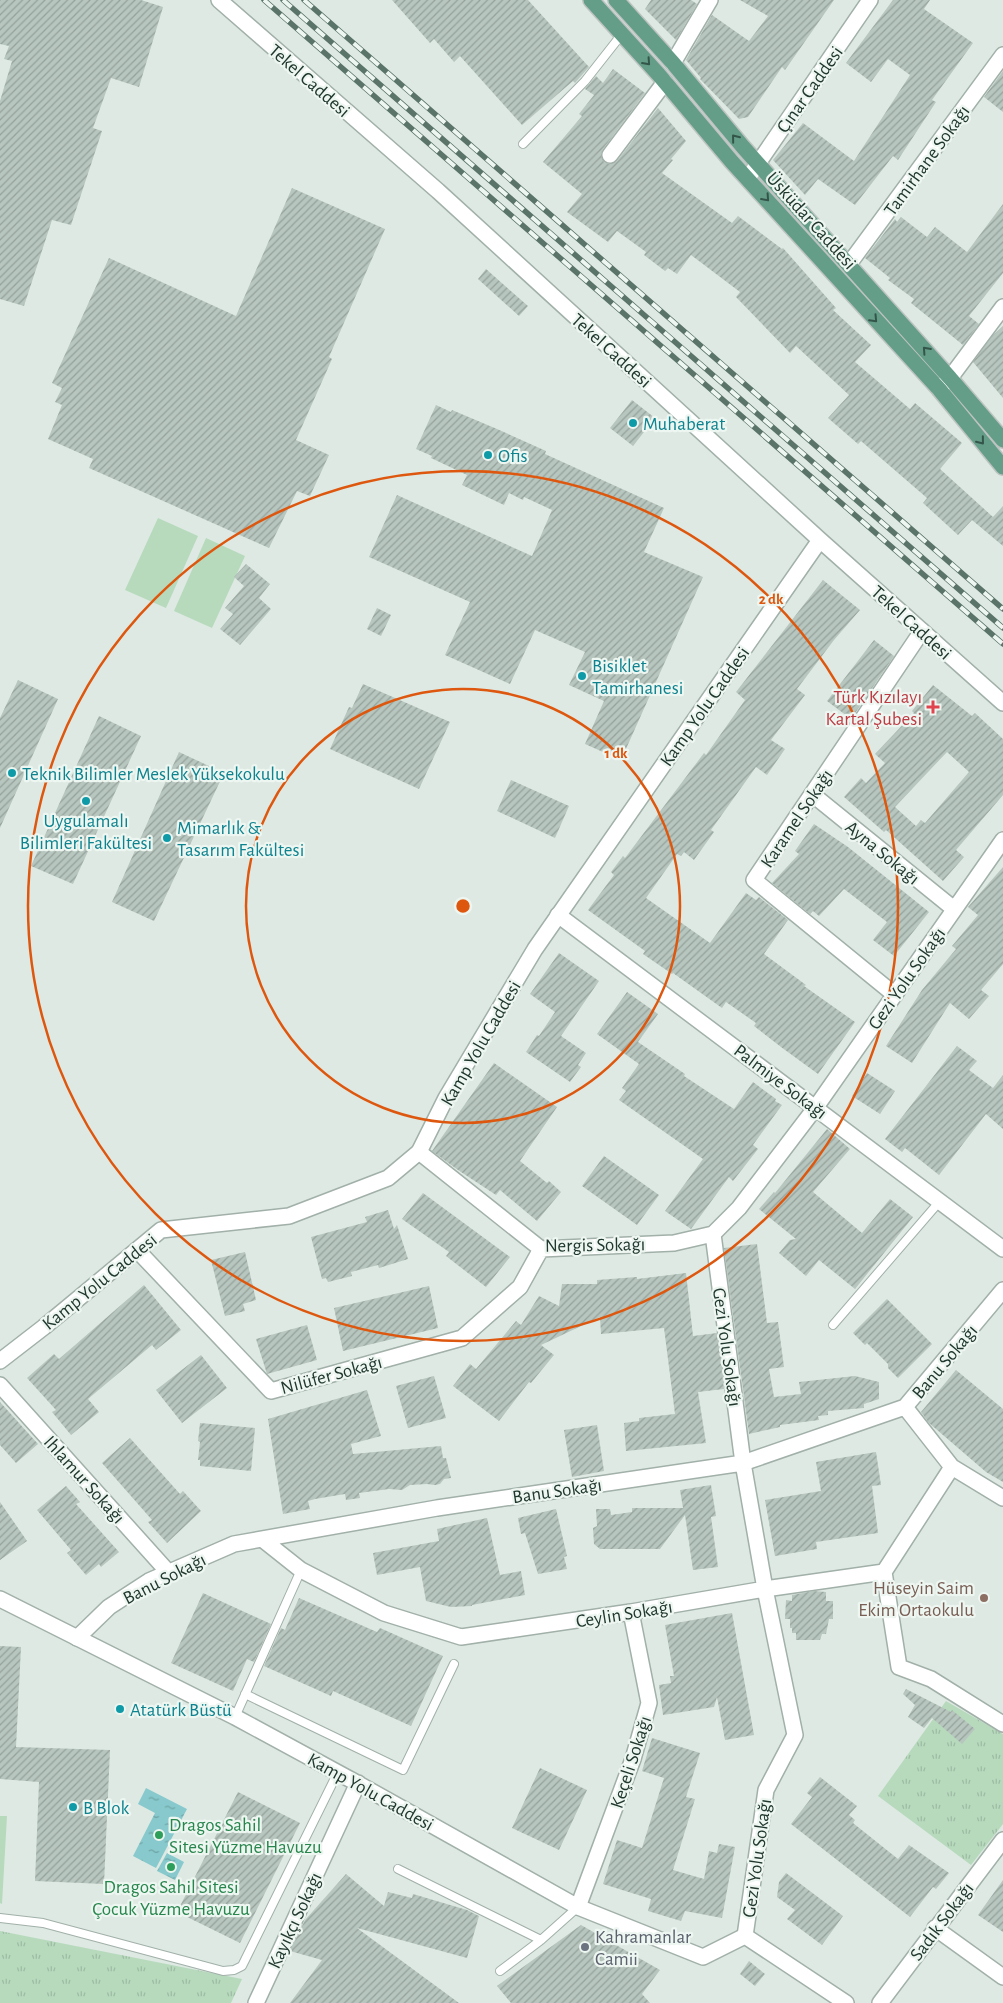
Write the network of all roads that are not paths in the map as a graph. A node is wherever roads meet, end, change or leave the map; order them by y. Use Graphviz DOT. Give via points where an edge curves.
graph roads {
  1 [pos="218,0"];
  2 [pos="591,0"];
  3 [pos="616,0"];
  4 [pos="710,0"];
  5 [pos="870,0"];
  6 [pos="622,34"];
  7 [pos="1003,55"];
  8 [pos="673,62"];
  9 [pos="664,82"];
  10 [pos="523,144"];
  11 [pos="610,156"];
  12 [pos="758,163"];
  13 [pos="748,178"];
  14 [pos="849,264"];
  15 [pos="1003,307"];
  16 [pos="950,378"];
  17 [pos="939,389"];
  18 [pos="1003,440"];
  19 [pos="1003,467"];
  20 [pos="820,540"];
  21 [pos="922,631"];
  22 [pos="1003,703"];
  23 [pos="812,794"];
  24 [pos="1003,840"];
  25 [pos="954,909"];
  26 [pos="558,915"];
  27 [pos="895,995"];
  28 [pos="816,1107"];
  29 [pos="419,1152"];
  30 [pos="940,1200"];
  31 [pos="713,1234"];
  32 [pos="1000,1240"];
  33 [pos="541,1249"];
  34 [pos="137,1250"];
  35 [pos="1003,1290"];
  36 [pos="834,1325"];
  37 [pos="0,1361"];
  38 [pos="0,1385"];
  39 [pos="905,1407"];
  40 [pos="743,1463"];
  41 [pos="952,1467"];
  42 [pos="1003,1498"];
  43 [pos="262,1539"];
  44 [pos="301,1570"];
  45 [pos="169,1572"];
  46 [pos="884,1572"];
  47 [pos="766,1589"];
  48 [pos="0,1599"];
  49 [pos="631,1612"];
  50 [pos="77,1638"];
  51 [pos="454,1664"];
  52 [pos="245,1694"];
  53 [pos="235,1717"];
  54 [pos="1003,1724"];
  55 [pos="338,1772"];
  56 [pos="358,1783"];
  57 [pos="1003,1840"];
  58 [pos="398,1869"];
  59 [pos="578,1906"];
  60 [pos="0,1918"];
  61 [pos="935,1928"];
  62 [pos="745,1936"];
  63 [pos="541,1940"];
  64 [pos="500,1971"];
  65 [pos="1003,1977"];
  66 [pos="256,2003"];
  67 [pos="846,2003"];
  68 [pos="880,2003"];
  1 -- 20 [label="street, Tekel Caddesi" via="438,191"];
  2 -- 6 [label="main road, Üsküdar Caddesi"];
  3 -- 8 [label="main road, Üsküdar Caddesi"];
  4 -- 8 [label="street"];
  5 -- 12 [label="street, Çınar Caddesi"];
  6 -- 9 [label="main road, Üsküdar Caddesi, one-way"];
  6 -- 10 [label="lane" via="585,81"];
  7 -- 14 [label="street, Tamirhane Sokağı"];
  12 -- 8 [label="main road, Üsküdar Caddesi, one-way"];
  9 -- 11 [label="street"];
  9 -- 13 [label="main road, Üsküdar Caddesi"];
  12 -- 13 [label="street, Çınar Caddesi"];
  12 -- 14 [label="main road, Üsküdar Caddesi"];
  13 -- 17 [label="main road, Üsküdar Caddesi, one-way"];
  16 -- 14 [label="main road, Üsküdar Caddesi, one-way"];
  15 -- 16 [label="street"];
  16 -- 17 [label="street"];
  16 -- 18 [label="main road, Üsküdar Caddesi"];
  17 -- 19 [label="main road, Üsküdar Caddesi, one-way"];
  20 -- 21 [label="street, Tekel Caddesi"];
  20 -- 26 [label="street, Kamp Yolu Caddesi"];
  21 -- 22 [label="street, Tekel Caddesi"];
  21 -- 23 [label="street, Karamel Sokağı"];
  23 -- 25 [label="street, Ayna Sokağı"];
  23 -- 27 [label="street, Karamel Sokağı" via="754,880"];
  24 -- 25 [label="street, Gezi Yolu Sokağı"];
  25 -- 27 [label="street, Gezi Yolu Sokağı"];
  26 -- 28 [label="street, Palmiye Sokağı"];
  26 -- 29 [label="street, Kamp Yolu Caddesi" via="446,1098"];
  27 -- 28 [label="street, Gezi Yolu Sokağı"];
  28 -- 30 [label="street, Palmiye Sokağı"];
  28 -- 31 [label="street, Gezi Yolu Sokağı" via="739,1208"];
  29 -- 33 [label="street, Nergis Sokağı"];
  29 -- 34 [label="street, Kamp Yolu Caddesi" via="388,1178 289,1216 161,1230"];
  30 -- 32 [label="street, Palmiye Sokağı"];
  30 -- 36 [label="lane"];
  31 -- 33 [label="street, Nergis Sokağı" via="674,1243"];
  31 -- 40 [label="street, Gezi Yolu Sokağı"];
  33 -- 34 [label="street, Nilüfer Sokağı" via="520,1288 462,1338 271,1391"];
  34 -- 37 [label="street, Kamp Yolu Caddesi"];
  35 -- 39 [label="street, Banu Sokağı"];
  38 -- 45 [label="street, Ihlamur Sokağı"];
  39 -- 40 [label="street, Banu Sokağı"];
  39 -- 41 [label="street"];
  40 -- 43 [label="street, Banu Sokağı" via="436,1508"];
  40 -- 47 [label="street, Gezi Yolu Sokağı"];
  41 -- 42 [label="street"];
  41 -- 46 [label="street"];
  43 -- 44 [label="street, Ceylin Sokağı"];
  43 -- 45 [label="street, Banu Sokağı" via="234,1544"];
  44 -- 49 [label="street, Ceylin Sokağı" via="384,1613 461,1637"];
  44 -- 52 [label="lane"];
  45 -- 50 [label="street, Banu Sokağı" via="109,1607"];
  46 -- 47 [label="street, Ceylin Sokağı"];
  46 -- 54 [label="street" via="899,1667 932,1679"];
  47 -- 49 [label="street, Ceylin Sokağı"];
  47 -- 62 [label="street, Gezi Yolu Sokağı" via="795,1735 766,1790"];
  48 -- 50 [label="street, Kamp Yolu Caddesi"];
  49 -- 59 [label="street, Keçeli Sokağı" via="649,1703 633,1759"];
  50 -- 53 [label="street, Kamp Yolu Caddesi"];
  51 -- 52 [label="lane" via="403,1770"];
  52 -- 53 [label="lane"];
  53 -- 55 [label="street, Kamp Yolu Caddesi"];
  55 -- 56 [label="street, Kamp Yolu Caddesi"];
  55 -- 60 [label="lane" via="242,1966 234,1970 223,1971 43,1923"];
  56 -- 59 [label="street, Kamp Yolu Caddesi"];
  56 -- 66 [label="street, Kayıkçı Sokağı"];
  57 -- 61 [label="street, Sadık Sokağı"];
  58 -- 63 [label="lane"];
  59 -- 62 [label="street, Kamp Yolu Caddesi" via="704,1957"];
  59 -- 63 [label="lane"];
  61 -- 65 [label="street"];
  61 -- 68 [label="street, Sadık Sokağı"];
  62 -- 67 [label="street"];
  63 -- 64 [label="lane"];
}
